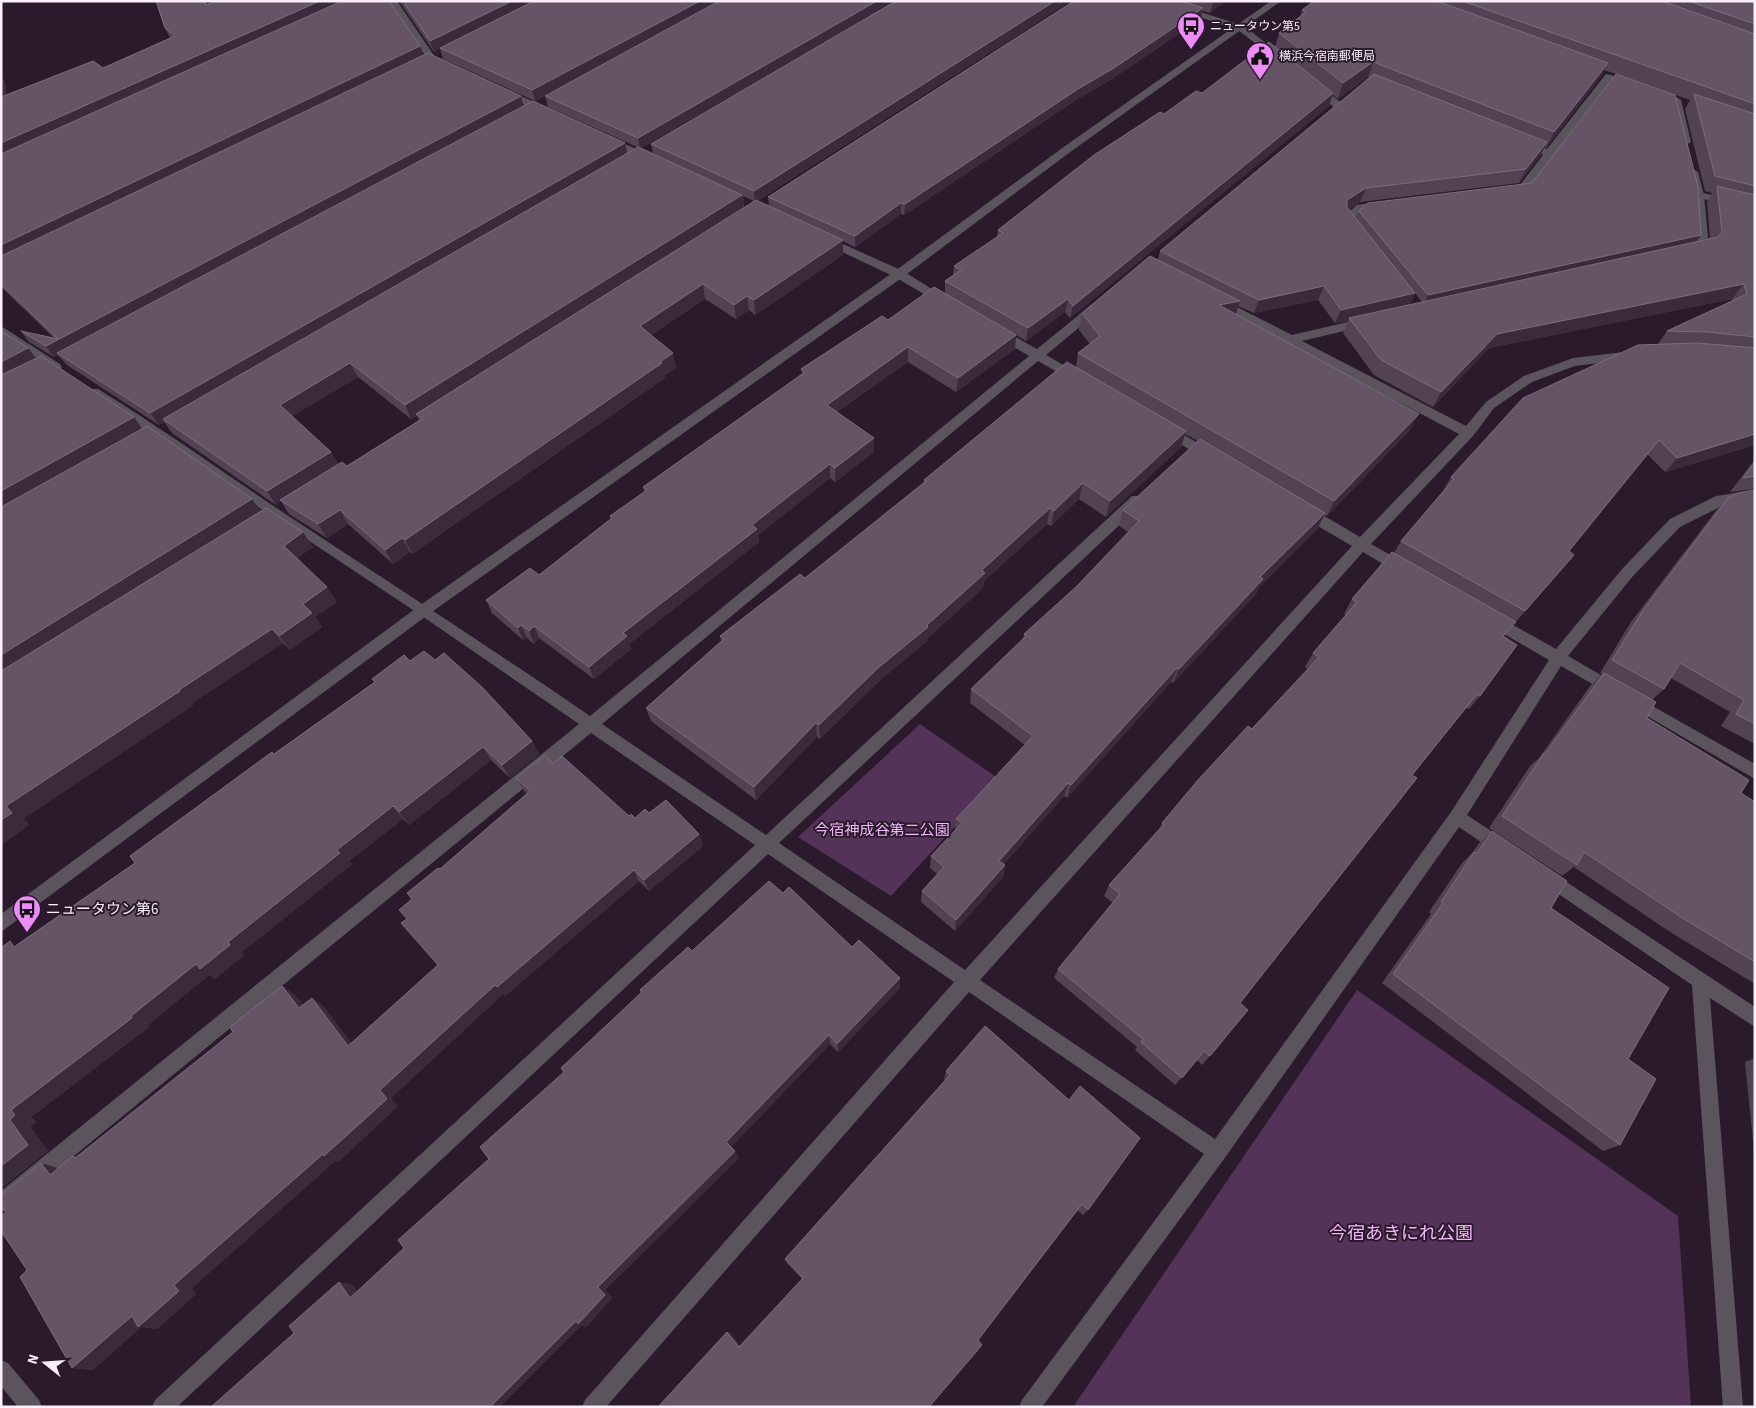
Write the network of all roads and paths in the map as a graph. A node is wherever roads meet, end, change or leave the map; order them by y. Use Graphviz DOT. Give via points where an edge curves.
graph roads {
  1 [pos="392,1"];
  2 [pos="1156,1"];
  3 [pos="1277,1"];
  4 [pos="1241,28"];
  5 [pos="449,50"];
  6 [pos="428,61"];
  7 [pos="1286,64"];
  8 [pos="458,70"];
  9 [pos="1609,76"];
  10 [pos="1309,82"];
  11 [pos="493,87"];
  12 [pos="1353,94"];
  13 [pos="553,97"];
  14 [pos="1676,100"];
  15 [pos="1339,106"];
  16 [pos="532,109"];
  17 [pos="554,115"];
  18 [pos="1324,118"];
  19 [pos="597,135"];
  20 [pos="1512,139"];
  21 [pos="1549,154"];
  22 [pos="659,163"];
  23 [pos="1494,191"];
  24 [pos="1699,195"];
  25 [pos="1399,203"];
  26 [pos="1755,208"];
  27 [pos="819,237"];
  28 [pos="1365,241"];
  29 [pos="1675,253"];
  30 [pos="899,274"];
  31 [pos="1206,296"];
  32 [pos="1103,302"];
  33 [pos="956,308"];
  34 [pos="1374,320"];
  35 [pos="989,327"];
  36 [pos="1,330"];
  37 [pos="1292,340"];
  38 [pos="1648,353"];
  39 [pos="1038,356"];
  40 [pos="1088,384"];
  41 [pos="1153,422"];
  42 [pos="1468,433"];
  43 [pos="1194,446"];
  44 [pos="1180,460"];
  45 [pos="1219,461"];
  46 [pos="1151,486"];
  47 [pos="1755,495"];
  48 [pos="1294,506"];
  49 [pos="1361,545"];
  50 [pos="1413,574"];
  51 [pos="424,610"];
  52 [pos="1481,614"];
  53 [pos="1558,658"];
  54 [pos="591,724"];
  55 [pos="1755,772"];
  56 [pos="1457,817"];
  57 [pos="768,843"];
  58 [pos="1513,855"];
  59 [pos="1530,866"];
  60 [pos="1,924"];
  61 [pos="968,980"];
  62 [pos="1700,980"];
  63 [pos="1755,1018"];
  64 [pos="1217,1152"];
  65 [pos="1,1203"];
  66 [pos="1,1370"];
  67 [pos="32,1407"];
  68 [pos="162,1407"];
  69 [pos="592,1407"];
  70 [pos="1029,1407"];
  71 [pos="1733,1407"];
  1 -- 6 [label="street"];
  2 -- 4 [label="street"];
  3 -- 4 [label="street"];
  4 -- 7 [label="street"];
  4 -- 30 [label="street" via="1069,148"];
  5 -- 6 [label="street"];
  6 -- 8 [label="street"];
  9 -- 21 [label="street"];
  10 -- 15 [label="street"];
  11 -- 16 [label="street"];
  12 -- 15 [label="street"];
  13 -- 16 [label="street"];
  14 -- 24 [label="street"];
  15 -- 18 [label="street"];
  16 -- 17 [label="street"];
  19 -- 22 [label="street"];
  20 -- 21 [label="street"];
  21 -- 23 [label="street" via="1523,188"];
  24 -- 26 [label="street"];
  24 -- 29 [label="street" via="1703,247"];
  25 -- 28 [label="street" via="1361,207 1347,218"];
  27 -- 30 [label="street"];
  30 -- 33 [label="street"];
  30 -- 51 [label="street"];
  31 -- 37 [label="street"];
  32 -- 39 [label="street"];
  34 -- 37 [label="street"];
  35 -- 39 [label="street"];
  36 -- 51 [label="street"];
  37 -- 42 [label="street"];
  38 -- 42 [label="street" via="1573,362 1528,379 1490,405"];
  39 -- 40 [label="street"];
  39 -- 54 [label="street"];
  41 -- 43 [label="street"];
  42 -- 49 [label="street"];
  43 -- 44 [label="street"];
  43 -- 45 [label="street"];
  46 -- 57 [label="street"];
  47 -- 53 [label="street" via="1721,500 1675,523 1628,572"];
  48 -- 49 [label="street"];
  49 -- 50 [label="street"];
  49 -- 61 [label="street"];
  51 -- 54 [label="street"];
  51 -- 60 [label="street"];
  52 -- 53 [label="street"];
  53 -- 55 [label="street"];
  53 -- 56 [label="street"];
  54 -- 57 [label="street"];
  54 -- 65 [label="street"];
  56 -- 58 [label="street"];
  56 -- 64 [label="street"];
  57 -- 61 [label="street"];
  57 -- 68 [label="street"];
  59 -- 62 [label="street"];
  61 -- 64 [label="street"];
  61 -- 69 [label="street"];
  62 -- 63 [label="street"];
  62 -- 71 [label="street"];
  64 -- 70 [label="street"];
  66 -- 67 [label="street"];
}
